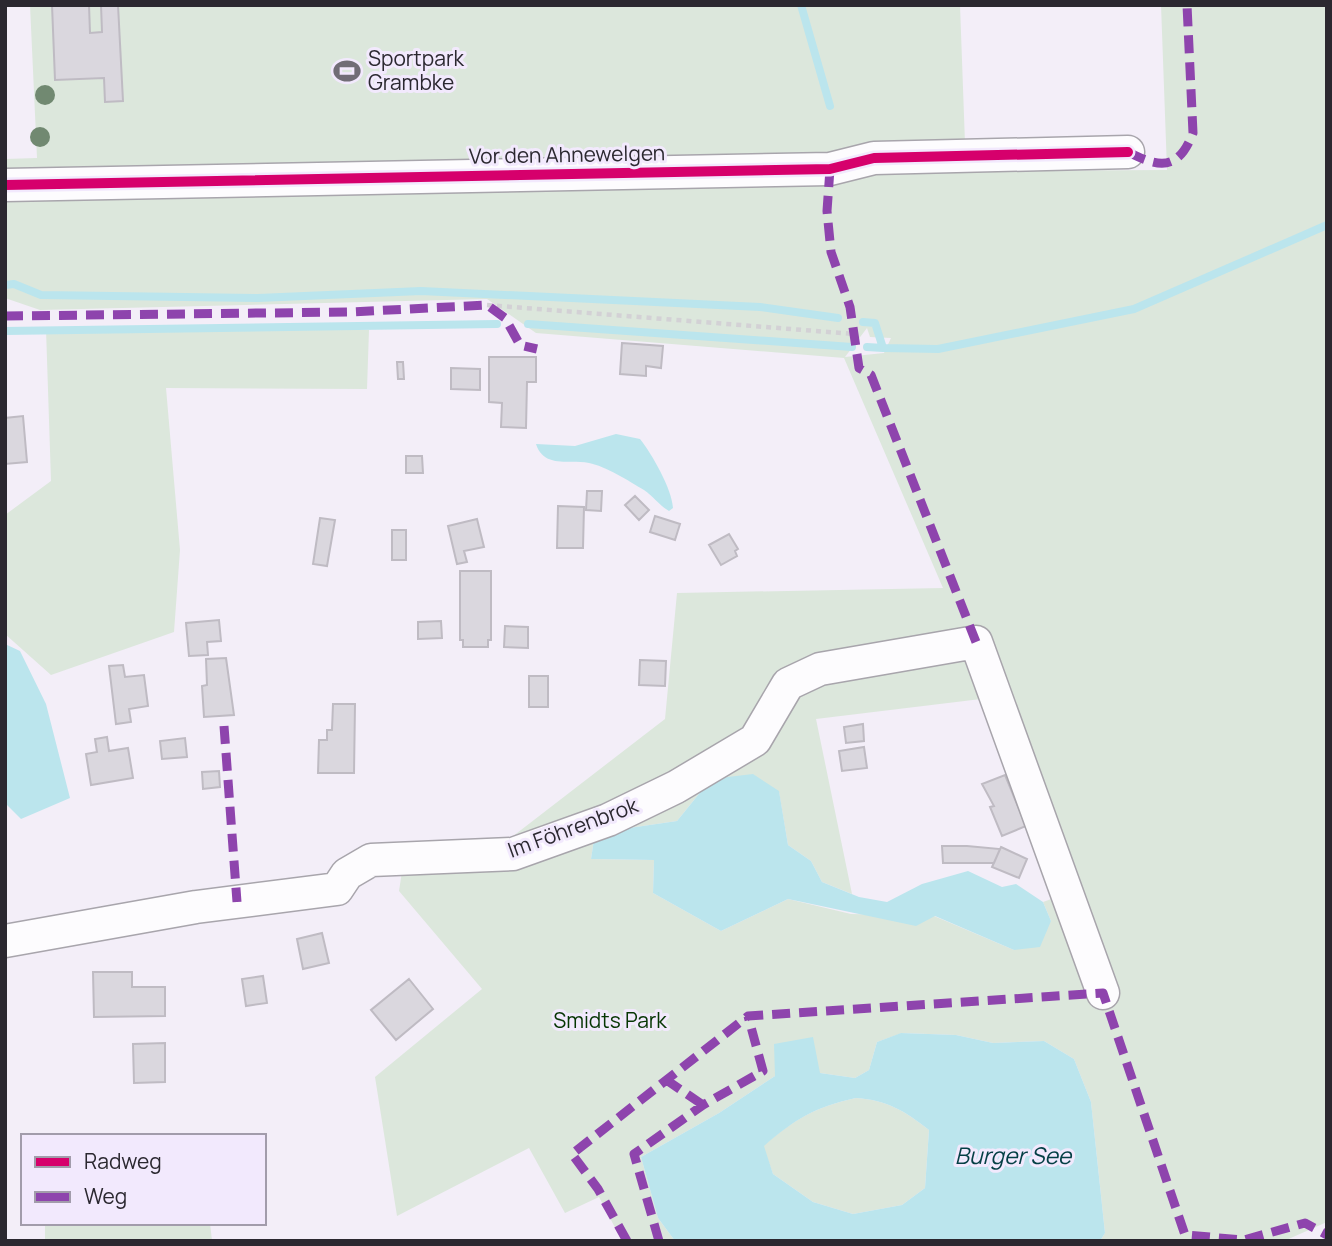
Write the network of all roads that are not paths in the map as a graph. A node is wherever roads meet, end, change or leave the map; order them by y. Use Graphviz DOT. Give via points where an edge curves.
graph roads {
  1 [pos="1128,152"];
  2 [pos="5,184"];
  3 [pos="5,941"];
  4 [pos="1103,993"];
  1 -- 2 [label="street, Vor den Ahnewelgen" via="874,158 830,169"];
  3 -- 4 [label="street, Im Föhrenbrok" via="196,907 337,889 347,874 371,860 513,854 608,820 676,787 755,740 788,684 820,669 976,642"];
}
